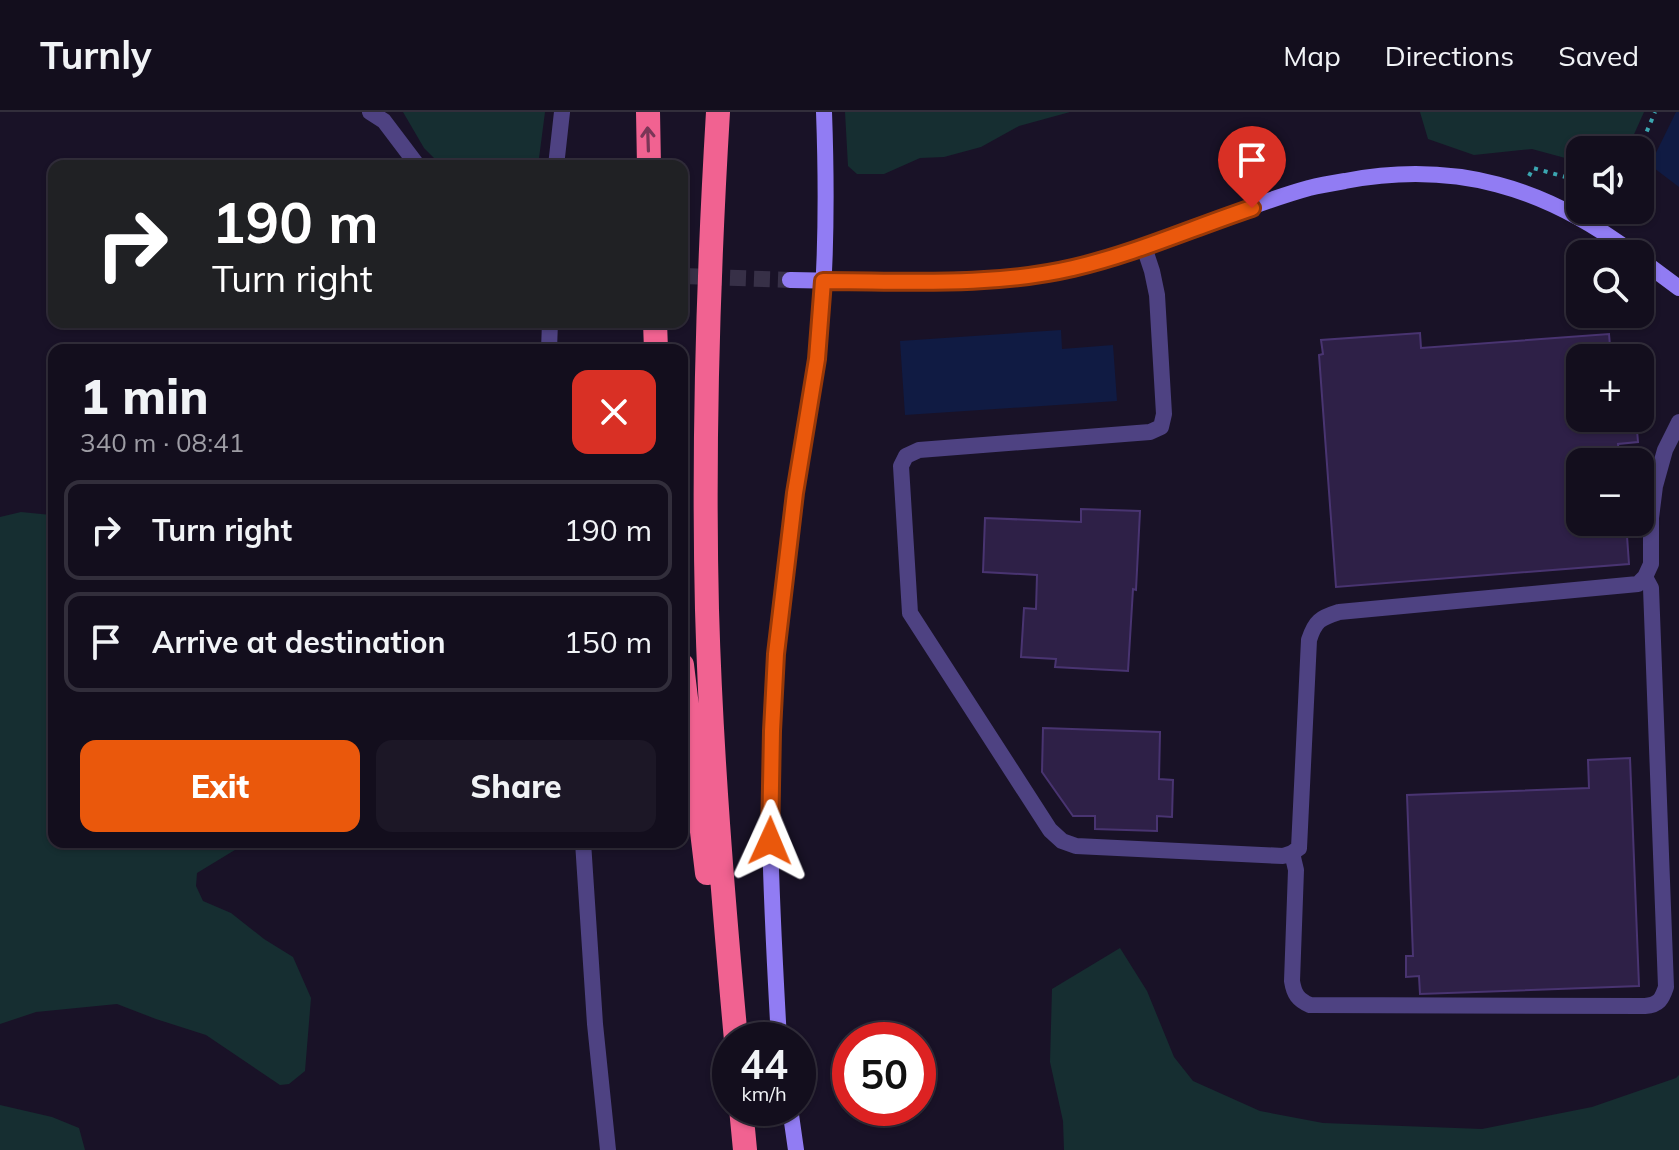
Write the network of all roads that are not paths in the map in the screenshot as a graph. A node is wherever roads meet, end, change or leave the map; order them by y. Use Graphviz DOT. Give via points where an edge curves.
graph roads {
  1 [pos="370,112"];
  2 [pos="562,112"];
  3 [pos="648,112"];
  4 [pos="718,112"];
  5 [pos="824,112"];
  6 [pos="413,160"];
  7 [pos="557,160"];
  8 [pos="649,160"];
  9 [pos="1615,240"];
  10 [pos="1144,247"];
  11 [pos="1654,269"];
  12 [pos="790,280"];
  13 [pos="823,281"];
  14 [pos="1679,288"];
  15 [pos="1679,422"];
  16 [pos="1645,577"];
  17 [pos="688,716"];
  18 [pos="583,848"];
  19 [pos="1292,853"];
  20 [pos="727,1022"];
  21 [pos="735,1022"];
  22 [pos="778,1022"];
  23 [pos="742,1126"];
  24 [pos="793,1126"];
  25 [pos="745,1149"];
  26 [pos="608,1150"];
  27 [pos="796,1150"];
  1 -- 6 [label="street" via="384,121"];
  2 -- 7 [label="street"];
  8 -- 3 [label="highway, one-way"];
  4 -- 21 [label="highway" via="706,428 707,610"];
  5 -- 13 [label="main road"];
  9 -- 10 [label="main road" via="1568,211 1503,185 1410,174 1310,188"];
  10 -- 13 [label="main road" via="1013,279"];
  10 -- 19 [label="street" via="1157,295 1161,427 919,450 906,456 901,466 910,613 1062,841 1076,846"];
  11 -- 14 [label="main road"];
  12 -- 13 [label="main road"];
  13 -- 22 [label="main road" via="776,654 770,869"];
  15 -- 16 [label="street" via="1655,486 1651,564"];
  16 -- 19 [label="street" via="1638,584 1321,617 1309,640 1299,848"];
  16 -- 19 [label="street" via="1651,588 1666,987 1655,1005 1310,1005 1293,992"];
  17 -- 20 [label="highway"];
  18 -- 26 [label="street"];
  23 -- 25 [label="highway"];
  24 -- 27 [label="main road"];
}
